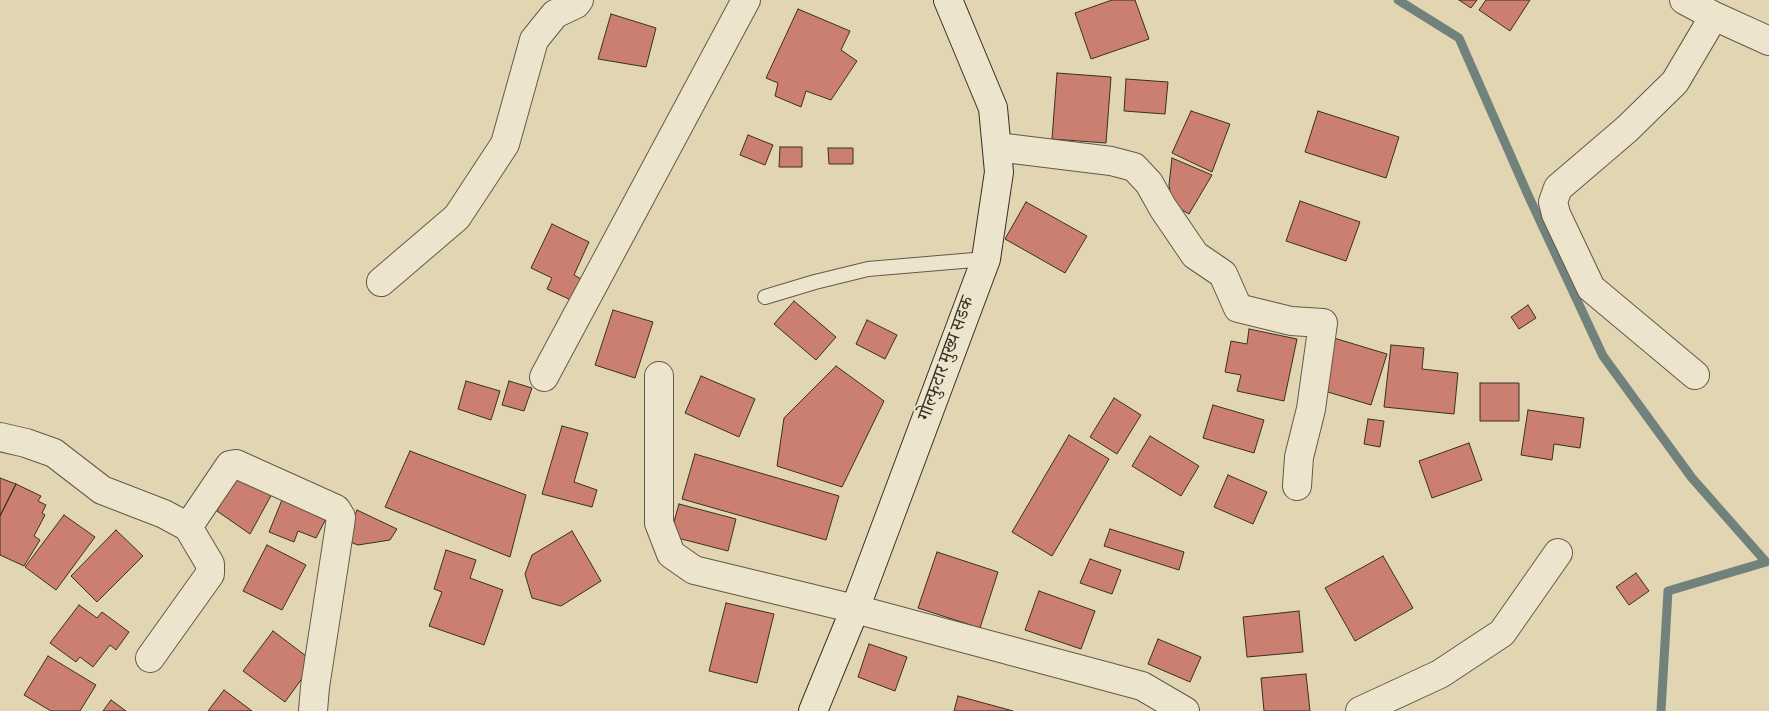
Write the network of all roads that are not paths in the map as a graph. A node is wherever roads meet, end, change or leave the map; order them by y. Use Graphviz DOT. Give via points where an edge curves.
graph roads {
  1 [pos="579,0"];
  2 [pos="746,0"];
  3 [pos="948,0"];
  4 [pos="1684,0"];
  5 [pos="1714,16"];
  6 [pos="1769,41"];
  7 [pos="997,147"];
  8 [pos="986,259"];
  9 [pos="382,282"];
  10 [pos="765,298"];
  11 [pos="1695,375"];
  12 [pos="659,376"];
  13 [pos="544,377"];
  14 [pos="0,437"];
  15 [pos="1297,486"];
  16 [pos="188,527"];
  17 [pos="1558,553"];
  18 [pos="855,610"];
  19 [pos="150,658"];
  20 [pos="1374,707"];
  21 [pos="313,711"];
  22 [pos="813,711"];
  23 [pos="1185,711"];
  1 -- 9 [label="street" via="554,14 534,40 505,144 457,217"];
  2 -- 13 [label="street"];
  3 -- 7 [label="street, गोल्फुटार मुख्य सडक" via="993,108"];
  4 -- 5 [label="street"];
  5 -- 6 [label="street"];
  5 -- 11 [label="street" via="1675,82 1627,129 1558,188 1553,202 1591,288"];
  7 -- 8 [label="street, गोल्फुटार मुख्य सडक" via="999,172"];
  7 -- 15 [label="street" via="1111,161 1134,167 1148,183 1194,255 1223,274 1238,308 1292,321 1323,323 1311,410 1299,457"];
  8 -- 10 [label="lane" via="868,269"];
  8 -- 18 [label="street, गोल्फुटार मुख्य सडक"];
  12 -- 18 [label="street" via="658,523 671,554 694,570"];
  14 -- 16 [label="street" via="54,453 102,490"];
  16 -- 19 [label="street" via="210,564 210,574"];
  16 -- 21 [label="street" via="230,465 236,464 336,509 341,517"];
  17 -- 20 [label="street" via="1502,633 1440,674"];
  18 -- 22 [label="street, गोल्फुटार मुख्य सडक"];
  18 -- 23 [label="street" via="1142,686"];
}
